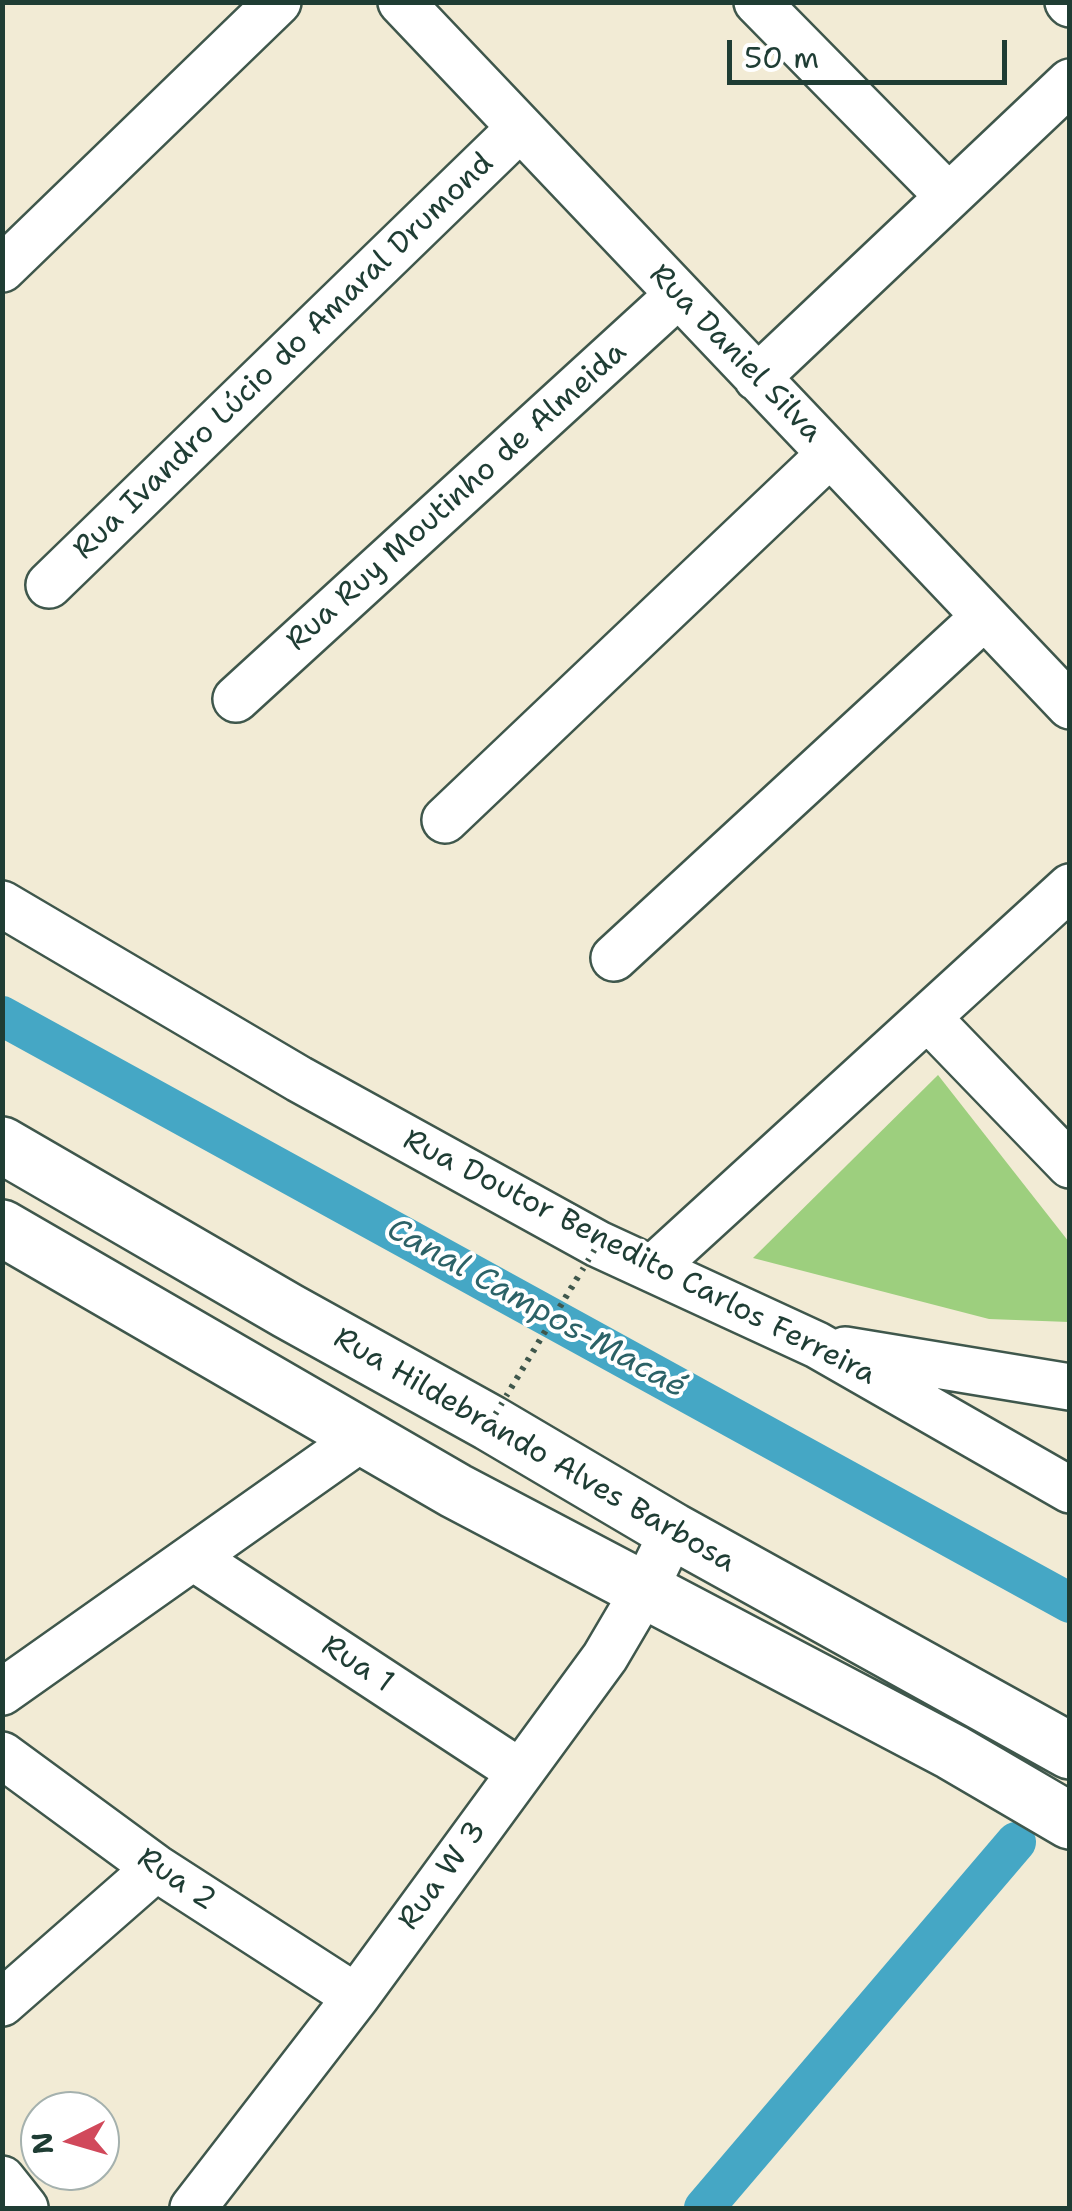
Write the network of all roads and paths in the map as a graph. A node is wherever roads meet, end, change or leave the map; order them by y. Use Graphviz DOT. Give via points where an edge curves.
graph roads {
  1 [pos="278,2"];
  2 [pos="401,2"];
  3 [pos="757,2"];
  4 [pos="1070,82"];
  5 [pos="520,128"];
  6 [pos="948,196"];
  7 [pos="2,269"];
  8 [pos="678,294"];
  9 [pos="757,378"];
  10 [pos="830,454"];
  11 [pos="48,586"];
  12 [pos="984,617"];
  13 [pos="236,699"];
  14 [pos="1070,706"];
  15 [pos="445,820"];
  16 [pos="1070,887"];
  17 [pos="2,904"];
  18 [pos="614,958"];
  19 [pos="929,1019"];
  20 [pos="2,1145"];
  21 [pos="1070,1165"];
  22 [pos="2,1228"];
  23 [pos="595,1249"];
  24 [pos="653,1268"];
  25 [pos="817,1345"];
  26 [pos="1070,1387"];
  27 [pos="494,1416"];
  28 [pos="363,1437"];
  29 [pos="1070,1490"];
  30 [pos="673,1532"];
  31 [pos="194,1558"];
  32 [pos="645,1589"];
  33 [pos="2,1692"];
  34 [pos="1070,1751"];
  35 [pos="2,1755"];
  36 [pos="520,1772"];
  37 [pos="1070,1820"];
  38 [pos="156,1868"];
  39 [pos="356,1997"];
  40 [pos="2,2003"];
  41 [pos="2,2179"];
  42 [pos="25,2208"];
  43 [pos="194,2208"];
  1 -- 7 [label="street"];
  2 -- 5 [label="street, Rua Daniel Silva"];
  3 -- 6 [label="street"];
  4 -- 6 [label="street"];
  5 -- 8 [label="street, Rua Daniel Silva"];
  5 -- 11 [label="street, Rua Ivandro Lúcio do Amaral Drumond"];
  6 -- 9 [label="street"];
  8 -- 9 [label="street, Rua Daniel Silva"];
  8 -- 13 [label="street, Rua Ruy Moutinho de Almeida"];
  9 -- 10 [label="street, Rua Daniel Silva"];
  10 -- 12 [label="street, Rua Daniel Silva"];
  10 -- 15 [label="street"];
  12 -- 14 [label="street, Rua Daniel Silva"];
  12 -- 18 [label="street"];
  16 -- 19 [label="street"];
  17 -- 23 [label="street, Rua Doutor Benedito Carlos Ferreira"];
  19 -- 21 [label="street"];
  19 -- 24 [label="street"];
  20 -- 27 [label="main road, Rua Hildebrando Alves Barbosa" via="288,1311"];
  22 -- 28 [label="main road, Rua Hildebrando Alves Barbosa"];
  23 -- 24 [label="street, Rua Doutor Benedito Carlos Ferreira"];
  23 -- 27 [label="path, bridge"];
  23 -- 27 [label="path, bridge"];
  24 -- 25 [label="street, Rua Doutor Benedito Carlos Ferreira"];
  25 -- 26 [label="street"];
  25 -- 29 [label="street, Rua Doutor Benedito Carlos Ferreira"];
  27 -- 30 [label="main road, Rua Hildebrando Alves Barbosa"];
  28 -- 31 [label="street"];
  28 -- 32 [label="main road, Rua Hildebrando Alves Barbosa"];
  30 -- 32 [label="street, Rua W 3"];
  30 -- 34 [label="main road, Rua Hildebrando Alves Barbosa"];
  31 -- 33 [label="street"];
  31 -- 36 [label="street, Rua 1"];
  32 -- 36 [label="street, Rua W 3" via="605,1657"];
  32 -- 37 [label="main road, Rua Hildebrando Alves Barbosa"];
  35 -- 38 [label="street, Rua 2"];
  36 -- 39 [label="street, Rua W 3"];
  38 -- 39 [label="street, Rua 2"];
  38 -- 40 [label="street"];
  39 -- 43 [label="street, Rua W 3"];
  41 -- 42 [label="street"];
}
